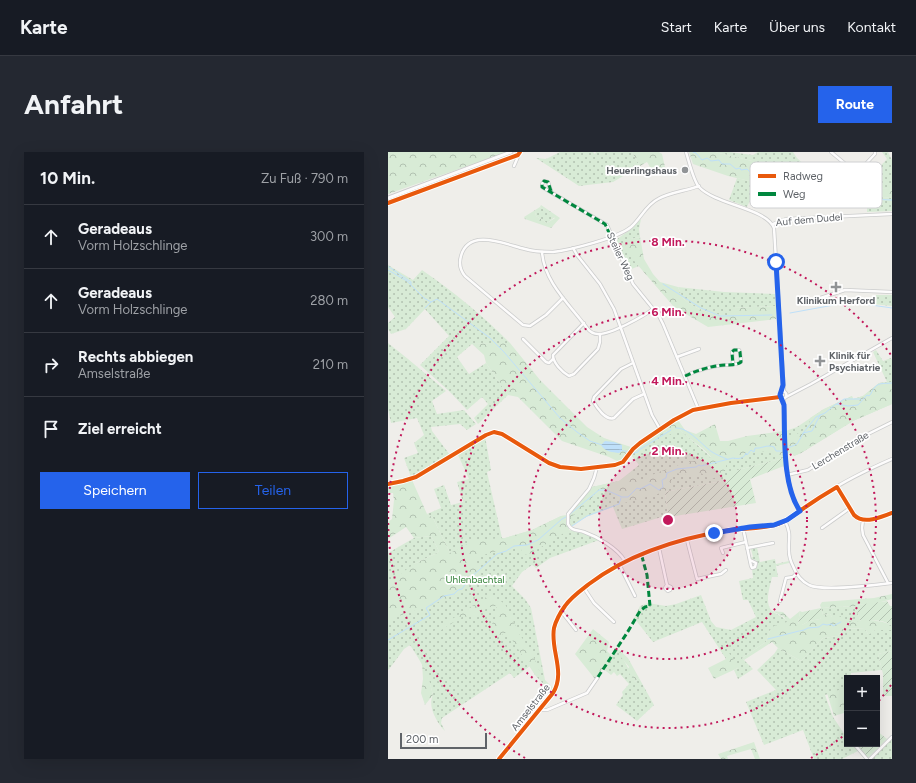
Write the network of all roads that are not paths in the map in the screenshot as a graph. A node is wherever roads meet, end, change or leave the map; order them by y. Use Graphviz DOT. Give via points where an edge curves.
graph roads {
  1 [pos="511,152"];
  2 [pos="520,152"];
  3 [pos="686,152"];
  4 [pos="831,152"];
  5 [pos="875,152"];
  6 [pos="842,162"];
  7 [pos="868,162"];
  8 [pos="514,166"];
  9 [pos="699,186"];
  10 [pos="550,191"];
  11 [pos="388,198"];
  12 [pos="892,214"];
  13 [pos="773,224"];
  14 [pos="611,237"];
  15 [pos="573,248"];
  16 [pos="542,252"];
  17 [pos="892,292"];
  18 [pos="563,298"];
  19 [pos="808,302"];
  20 [pos="653,309"];
  21 [pos="584,323"];
  22 [pos="621,326"];
  23 [pos="600,334"];
  24 [pos="892,338"];
  25 [pos="523,339"];
  26 [pos="700,349"];
  27 [pos="677,357"];
  28 [pos="553,359"];
  29 [pos="633,363"];
  30 [pos="733,364"];
  31 [pos="685,376"];
  32 [pos="644,394"];
  33 [pos="783,395"];
  34 [pos="698,408"];
  35 [pos="892,422"];
  36 [pos="660,429"];
  37 [pos="892,459"];
  38 [pos="597,467"];
  39 [pos="787,475"];
  40 [pos="388,484"];
  41 [pos="837,487"];
  42 [pos="850,508"];
  43 [pos="800,511"];
  44 [pos="892,513"];
  45 [pos="863,520"];
  46 [pos="785,521"];
  47 [pos="743,528"];
  48 [pos="822,528"];
  49 [pos="687,540"];
  50 [pos="746,542"];
  51 [pos="773,543"];
  52 [pos="659,548"];
  53 [pos="747,548"];
  54 [pos="723,554"];
  55 [pos="750,560"];
  56 [pos="625,561"];
  57 [pos="619,564"];
  58 [pos="726,570"];
  59 [pos="796,574"];
  60 [pos="892,583"];
  61 [pos="888,584"];
  62 [pos="667,585"];
  63 [pos="584,588"];
  64 [pos="635,596"];
  65 [pos="780,601"];
  66 [pos="561,611"];
  67 [pos="614,622"];
  68 [pos="576,630"];
  69 [pos="598,678"];
  70 [pos="540,710"];
  71 [pos="892,737"];
  72 [pos="857,747"];
  73 [pos="499,759"];
  74 [pos="867,759"];
  75 [pos="870,759"];
  1 -- 11 [label="main road"];
  2 -- 8 [label="street"];
  3 -- 9 [label="street"];
  4 -- 6 [label="street"];
  5 -- 7 [label="street"];
  9 -- 13 [label="street, Auf dem Dudel" via="717,198 768,219"];
  9 -- 14 [label="street" via="658,199 629,228"];
  10 -- 14 [label="street, Steiler Weg" via="605,224"];
  12 -- 13 [label="street, Auf dem Dudel" via="786,219"];
  13 -- 33 [label="street"];
  14 -- 15 [label="street"];
  14 -- 20 [label="street, Steiler Weg" via="633,284"];
  15 -- 16 [label="street"];
  15 -- 22 [label="street" via="600,284"];
  16 -- 18 [label="street" via="549,276"];
  16 -- 18 [label="street" via="493,240 480,240 468,244 462,251 460,266 468,279 526,326 539,321"];
  17 -- 19 [label="street" via="845,290"];
  18 -- 21 [label="street"];
  20 -- 22 [label="street" via="639,319"];
  20 -- 27 [label="street, Steiler Weg" via="663,324"];
  21 -- 23 [label="street" via="593,333"];
  21 -- 28 [label="street" via="555,352"];
  22 -- 23 [label="street"];
  22 -- 29 [label="street"];
  23 -- 28 [label="street" via="598,349 572,375 566,374"];
  24 -- 33 [label="street" via="812,384"];
  25 -- 28 [label="street" via="546,362 549,363"];
  26 -- 27 [label="street"];
  27 -- 31 [label="street, Steiler Weg"];
  29 -- 32 [label="street"];
  29 -- 32 [label="street" via="621,369 593,401 607,418 612,419 633,399"];
  30 -- 30 [label="street" via="741,362 739,350 732,352"];
  30 -- 31 [label="street" via="710,367"];
  31 -- 34 [label="street, Steiler Weg"];
  32 -- 36 [label="street"];
  33 -- 34 [label="street"];
  33 -- 39 [label="street"];
  34 -- 36 [label="street"];
  35 -- 39 [label="street, Lerchenstraße" via="854,441 808,470"];
  36 -- 38 [label="street" via="633,449 621,463"];
  37 -- 41 [label="street, Amselstraße"];
  38 -- 40 [label="street" via="573,469 556,466 502,434 494,432 416,477"];
  38 -- 56 [label="street" via="589,489 568,514 568,524 572,529 588,533 603,542"];
  39 -- 43 [label="street" via="790,492"];
  41 -- 42 [label="street"];
  41 -- 43 [label="street, Amselstraße"];
  42 -- 45 [label="street" via="856,517"];
  42 -- 48 [label="street"];
  43 -- 46 [label="street, Amselstraße"];
  44 -- 45 [label="street" via="872,520"];
  45 -- 61 [label="street" via="863,533"];
  46 -- 47 [label="street, Amselstraße" via="771,526"];
  46 -- 59 [label="street" via="790,533 789,554"];
  47 -- 49 [label="street, Amselstraße"];
  47 -- 50 [label="street"];
  49 -- 52 [label="street, Amselstraße"];
  49 -- 58 [label="street" via="697,579 721,574"];
  50 -- 53 [label="street"];
  50 -- 54 [label="street" via="721,548"];
  51 -- 53 [label="street"];
  52 -- 56 [label="street, Amselstraße"];
  52 -- 62 [label="street"];
  53 -- 55 [label="street"];
  56 -- 57 [label="street, Amselstraße"];
  57 -- 63 [label="street, Amselstraße"];
  57 -- 64 [label="street"];
  59 -- 61 [label="street" via="816,587"];
  59 -- 65 [label="street" via="785,579"];
  60 -- 61 [label="street"];
  63 -- 66 [label="street, Amselstraße" via="569,600"];
  63 -- 67 [label="street"];
  66 -- 68 [label="street"];
  66 -- 70 [label="street, Amselstraße" via="554,633 558,682"];
  69 -- 70 [label="street" via="587,693 547,710"];
  70 -- 73 [label="street, Amselstraße"];
  71 -- 75 [label="street"];
  72 -- 74 [label="street"];
}
